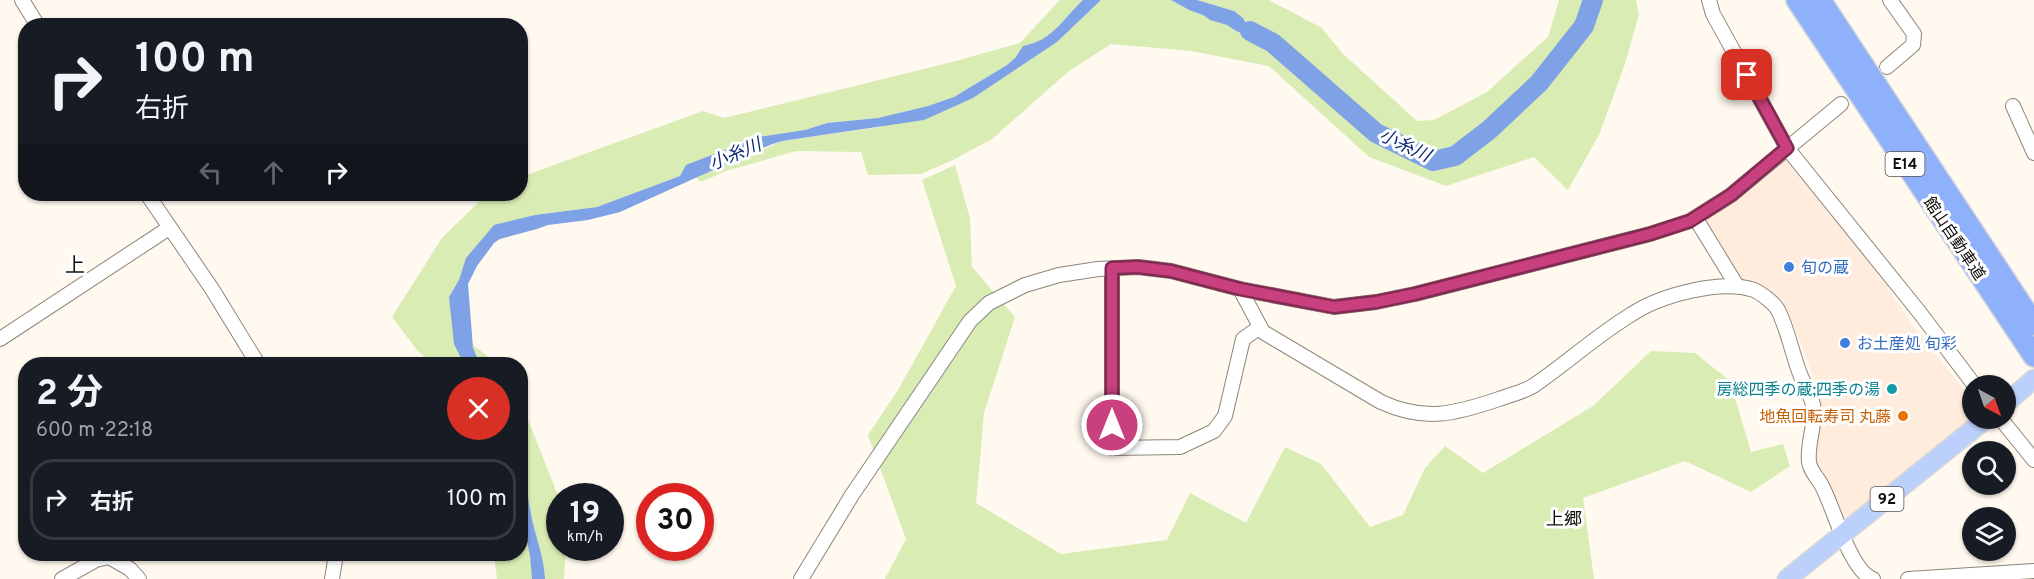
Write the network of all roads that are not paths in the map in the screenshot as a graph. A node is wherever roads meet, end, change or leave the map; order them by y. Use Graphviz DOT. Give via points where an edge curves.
graph roads {
  1 [pos="22,0"];
  2 [pos="1709,0"];
  3 [pos="1797,0"];
  4 [pos="1820,0"];
  5 [pos="1890,0"];
  6 [pos="33,18"];
  7 [pos="1887,67"];
  8 [pos="1841,104"];
  9 [pos="2013,106"];
  10 [pos="1787,148"];
  11 [pos="2034,153"];
  12 [pos="152,201"];
  13 [pos="1696,219"];
  14 [pos="169,228"];
  15 [pos="1112,268"];
  16 [pos="1737,286"];
  17 [pos="1240,289"];
  18 [pos="2028,318"];
  19 [pos="1260,327"];
  20 [pos="0,339"];
  21 [pos="2034,356"];
  22 [pos="254,357"];
  23 [pos="1967,375"];
  24 [pos="2034,379"];
  25 [pos="2016,394"];
  26 [pos="1973,429"];
  27 [pos="2009,429"];
  28 [pos="2034,460"];
  29 [pos="1843,534"];
  30 [pos="93,561"];
  31 [pos="116,561"];
  32 [pos="335,561"];
  33 [pos="2034,571"];
  34 [pos="62,579"];
  35 [pos="139,579"];
  36 [pos="332,579"];
  37 [pos="801,579"];
  38 [pos="1787,579"];
  39 [pos="1873,579"];
  40 [pos="1908,579"];
  1 -- 6 [label="street"];
  2 -- 10 [label="street"];
  3 -- 18 [label="highway, 館山自動車道 / E14"];
  4 -- 18 [label="highway, 館山自動車道 / E14"];
  5 -- 7 [label="street" via="1914,34 1913,45"];
  8 -- 10 [label="street"];
  9 -- 11 [label="street"];
  10 -- 13 [label="street"];
  10 -- 23 [label="street"];
  12 -- 14 [label="street"];
  13 -- 16 [label="street"];
  13 -- 17 [label="street" via="1376,302 1334,307"];
  14 -- 20 [label="street"];
  14 -- 22 [label="street"];
  15 -- 17 [label="street" via="1171,271"];
  15 -- 19 [label="street" via="1112,447 1180,447 1214,431 1225,416 1243,339"];
  15 -- 37 [label="street" via="1059,275 1025,285 989,303 970,321 852,495"];
  16 -- 19 [label="street" via="1713,286 1685,293 1633,313 1530,387 1470,409 1440,414 1400,411 1381,402"];
  16 -- 29 [label="street" via="1757,291 1777,308 1814,412 1810,468"];
  17 -- 19 [label="street"];
  18 -- 21 [label="highway, 館山自動車道 / E14"];
  24 -- 25 [label="main road"];
  26 -- 29 [label="main road, 92"];
  27 -- 28 [label="street"];
  29 -- 38 [label="main road, 92"];
  29 -- 39 [label="street" via="1856,564"];
  30 -- 34 [label="street"];
  31 -- 35 [label="street"];
  32 -- 36 [label="street"];
  33 -- 40 [label="street"];
}
